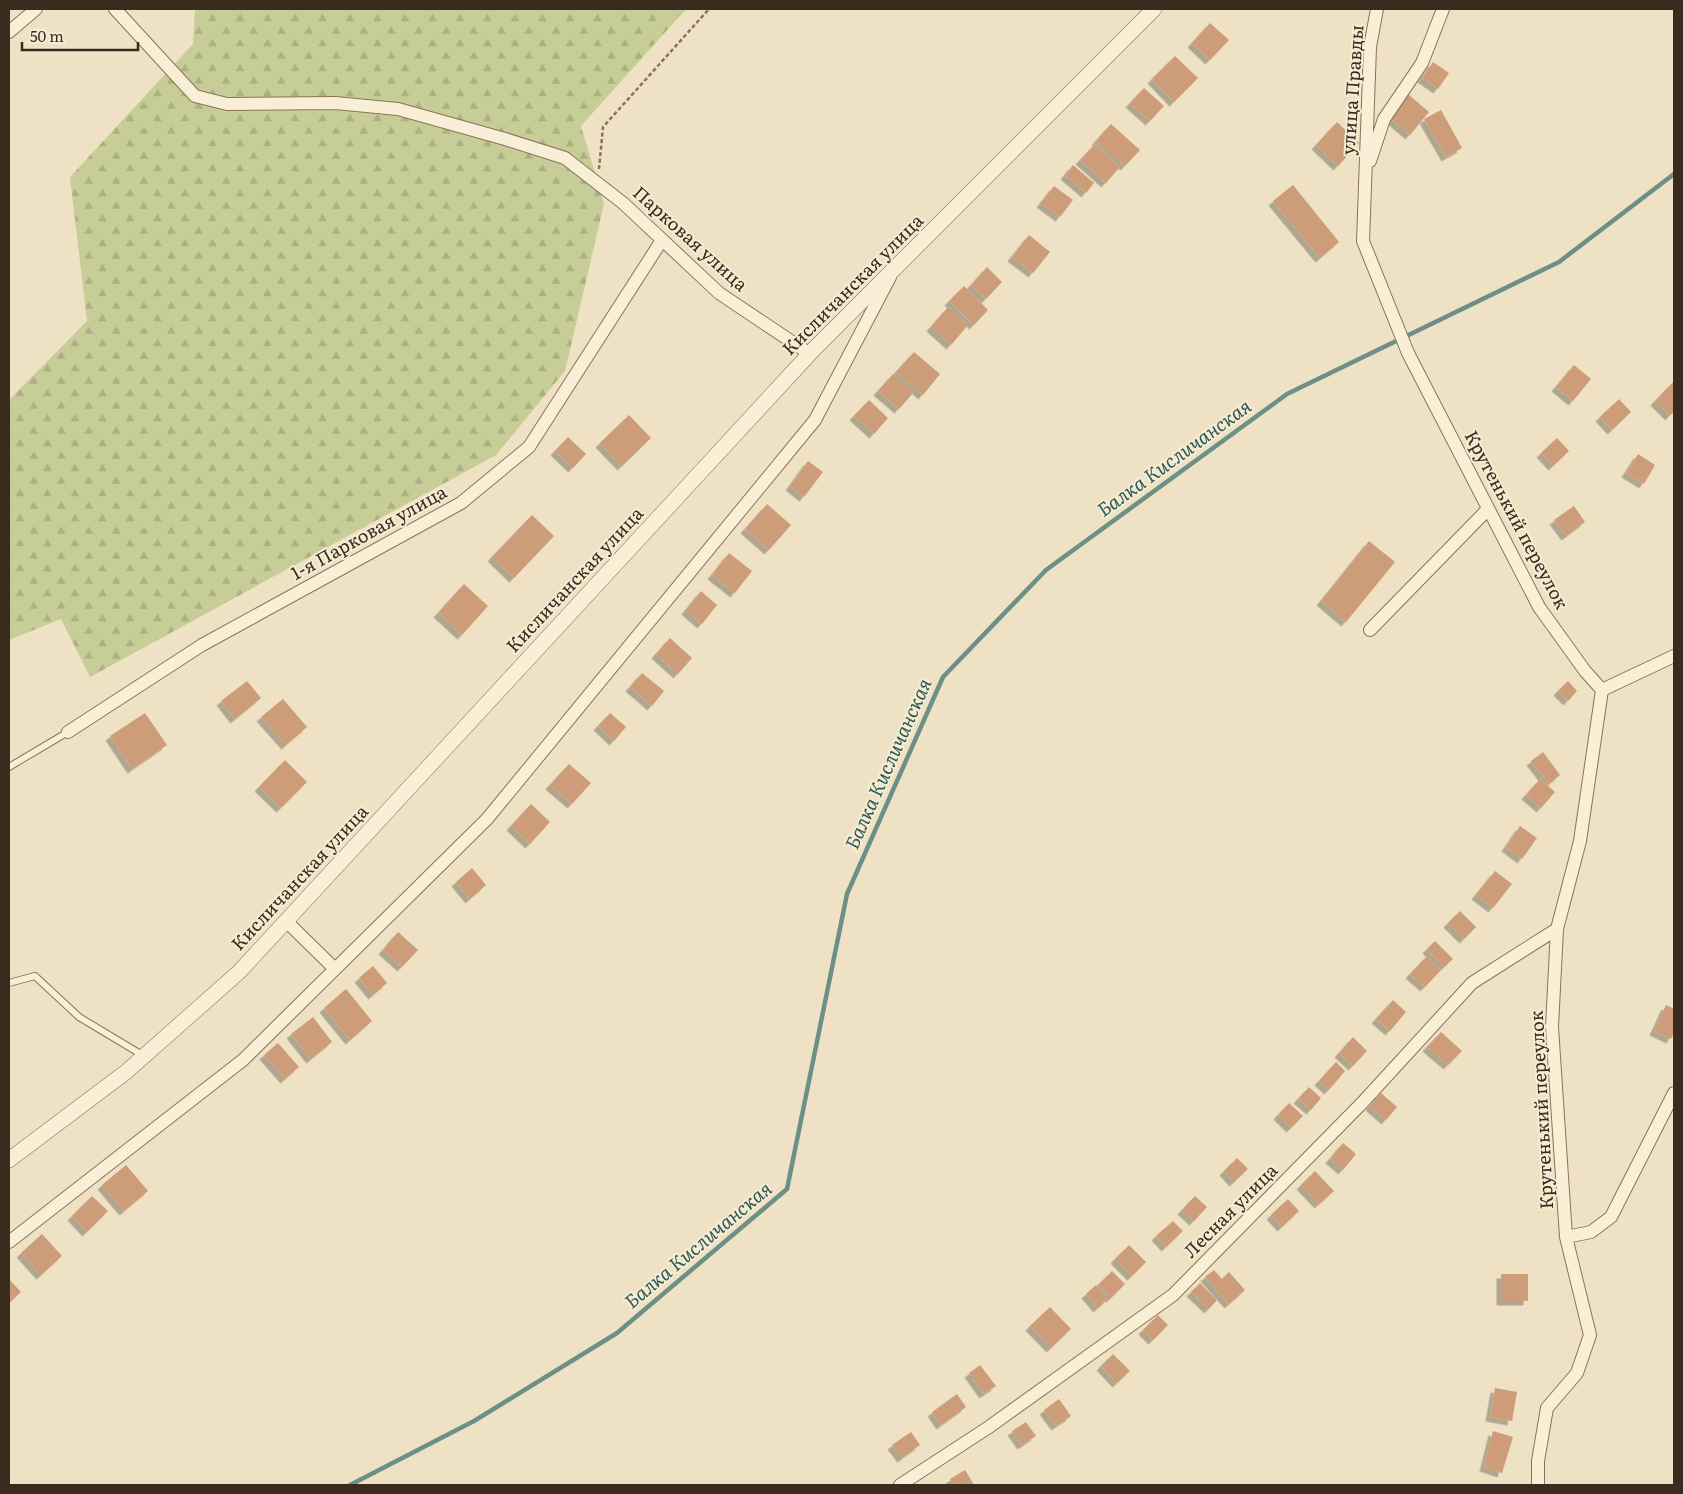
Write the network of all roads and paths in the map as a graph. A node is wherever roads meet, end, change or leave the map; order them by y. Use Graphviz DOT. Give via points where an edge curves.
graph roads {
  1 [pos="36,9"];
  2 [pos="115,9"];
  3 [pos="709,9"];
  4 [pos="1154,9"];
  5 [pos="1377,9"];
  6 [pos="1443,9"];
  7 [pos="9,32"];
  8 [pos="1365,174"];
  9 [pos="598,183"];
  10 [pos="662,240"];
  11 [pos="1363,241"];
  12 [pos="893,271"];
  13 [pos="810,354"];
  14 [pos="1488,509"];
  15 [pos="1370,630"];
  16 [pos="1674,656"];
  17 [pos="1602,690"];
  18 [pos="68,732"];
  19 [pos="9,766"];
  20 [pos="286,921"];
  21 [pos="1557,929"];
  22 [pos="335,969"];
  23 [pos="9,983"];
  24 [pos="144,1056"];
  25 [pos="1674,1093"];
  26 [pos="9,1160"];
  27 [pos="1566,1237"];
  28 [pos="9,1242"];
  29 [pos="900,1485"];
  30 [pos="1538,1485"];
  1 -- 7 [label="street"];
  2 -- 9 [label="street, Парковая улица" via="195,96 227,104 335,103 398,109 565,158"];
  3 -- 9 [label="path" via="603,127"];
  4 -- 12 [label="street, Кисличанская улица"];
  5 -- 8 [label="street, улица Правды" via="1370,47"];
  6 -- 8 [label="street, улица Правды" via="1422,63 1384,119"];
  8 -- 11 [label="street, улица Правды"];
  9 -- 10 [label="street, Парковая улица"];
  10 -- 13 [label="street, Парковая улица" via="719,293"];
  10 -- 18 [label="street, 1-я Парковая улица" via="529,447 522,453 461,503 202,645"];
  11 -- 14 [label="street, Крутенький переулок" via="1408,353"];
  12 -- 13 [label="street, Кисличанская улица"];
  12 -- 22 [label="street" via="815,420 487,819"];
  13 -- 20 [label="street, Кисличанская улица"];
  14 -- 15 [label="street"];
  14 -- 17 [label="street, Крутенький переулок" via="1539,607"];
  16 -- 17 [label="street"];
  17 -- 21 [label="street, Крутенький переулок" via="1580,841"];
  18 -- 19 [label="lane, 1-я Парковая улица"];
  20 -- 22 [label="street"];
  20 -- 24 [label="street, Кисличанская улица" via="239,972"];
  21 -- 27 [label="street, Крутенький переулок" via="1552,1027"];
  21 -- 29 [label="street, Лесная улица" via="1472,983 1363,1102 1173,1295 989,1427"];
  22 -- 28 [label="street" via="242,1060"];
  23 -- 24 [label="lane" via="35,976 79,1017"];
  24 -- 26 [label="street, Кисличанская улица"];
  25 -- 27 [label="street" via="1611,1217 1591,1232"];
  27 -- 30 [label="street, Крутенький переулок" via="1590,1335 1577,1373 1548,1408 1538,1461"];
}
